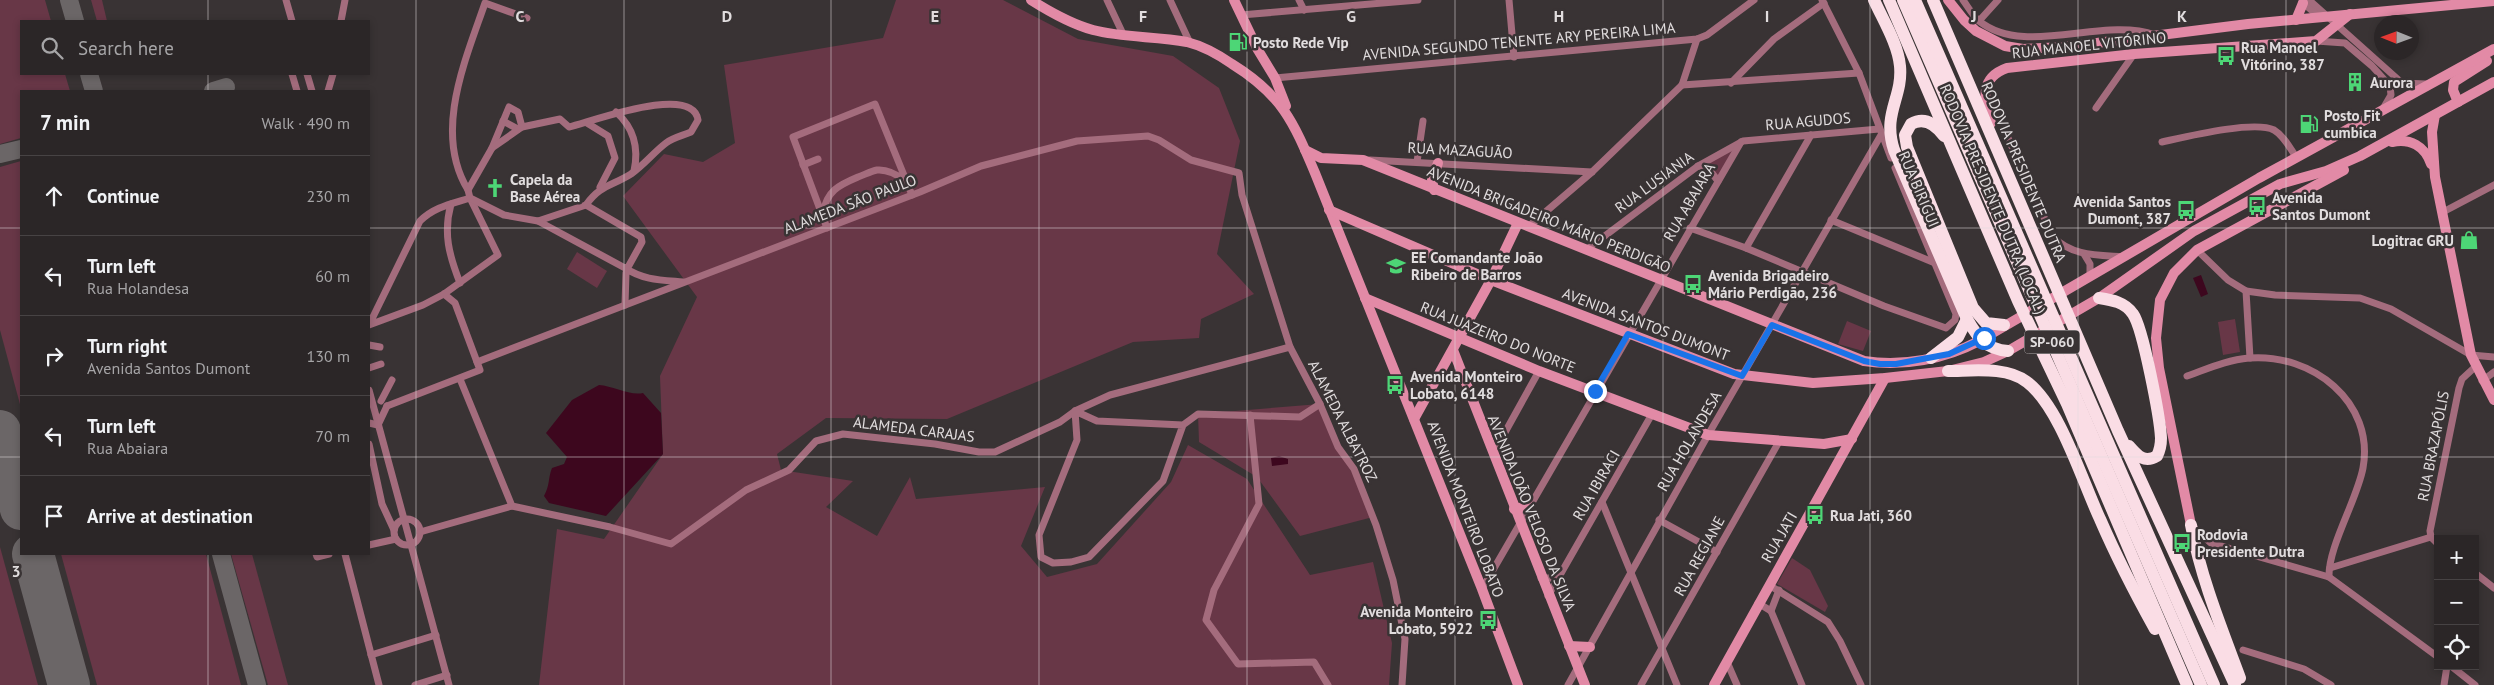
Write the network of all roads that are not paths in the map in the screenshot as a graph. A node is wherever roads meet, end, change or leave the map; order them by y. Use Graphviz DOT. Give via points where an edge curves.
graph roads {
  1 [pos="286,0"];
  2 [pos="345,0"];
  3 [pos="1031,0"];
  4 [pos="1108,0"];
  5 [pos="1170,0"];
  6 [pos="1234,0"];
  7 [pos="1299,0"];
  8 [pos="1418,0"];
  9 [pos="1509,0"];
  10 [pos="1754,0"];
  11 [pos="1874,0"];
  12 [pos="1889,0"];
  13 [pos="1903,0"];
  14 [pos="1916,0"];
  15 [pos="1933,0"];
  16 [pos="1948,0"];
  17 [pos="1963,0"];
  18 [pos="1998,0"];
  19 [pos="2428,0"];
  20 [pos="1823,1"];
  21 [pos="2304,1"];
  22 [pos="2494,1"];
  23 [pos="1043,4"];
  24 [pos="2438,4"];
  25 [pos="1304,10"];
  26 [pos="2420,10"];
  27 [pos="2350,14"];
  28 [pos="1241,15"];
  29 [pos="2330,16"];
  30 [pos="2319,17"];
  31 [pos="526,18"];
  32 [pos="292,20"];
  33 [pos="341,20"];
  34 [pos="2296,20"];
  35 [pos="1979,21"];
  36 [pos="2338,25"];
  37 [pos="1124,34"];
  38 [pos="2156,35"];
  39 [pos="1697,39"];
  40 [pos="2316,41"];
  41 [pos="1190,43"];
  42 [pos="2494,49"];
  43 [pos="1258,50"];
  44 [pos="2134,54"];
  45 [pos="2494,56"];
  46 [pos="1514,57"];
  47 [pos="1859,73"];
  48 [pos="292,75"];
  49 [pos="307,75"];
  50 [pos="333,75"];
  51 [pos="1252,76"];
  52 [pos="1275,78"];
  53 [pos="2494,82"];
  54 [pos="1731,83"];
  55 [pos="2430,84"];
  56 [pos="1682,86"];
  57 [pos="297,90"];
  58 [pos="312,90"];
  59 [pos="328,90"];
  60 [pos="2458,102"];
  61 [pos="2096,108"];
  62 [pos="2382,110"];
  63 [pos="616,112"];
  64 [pos="2435,115"];
  65 [pos="1290,120"];
  66 [pos="504,121"];
  67 [pos="1423,121"];
  68 [pos="587,123"];
  69 [pos="520,128"];
  70 [pos="1880,132"];
  71 [pos="1811,135"];
  72 [pos="2008,138"];
  73 [pos="1740,142"];
  74 [pos="2162,142"];
  75 [pos="2385,144"];
  76 [pos="492,148"];
  77 [pos="1305,150"];
  78 [pos="1955,152"];
  79 [pos="2360,156"];
  80 [pos="2296,157"];
  81 [pos="818,159"];
  82 [pos="1327,159"];
  83 [pos="1363,160"];
  84 [pos="1417,162"];
  85 [pos="1438,163"];
  86 [pos="804,164"];
  87 [pos="1698,166"];
  88 [pos="2004,167"];
  89 [pos="634,171"];
  90 [pos="1592,172"];
  91 [pos="1239,173"];
  92 [pos="1315,173"];
  93 [pos="2436,177"];
  94 [pos="1718,180"];
  95 [pos="907,181"];
  96 [pos="2494,185"];
  97 [pos="468,190"];
  98 [pos="599,190"];
  99 [pos="1434,190"];
  100 [pos="912,195"];
  101 [pos="470,198"];
  102 [pos="452,204"];
  103 [pos="586,205"];
  104 [pos="1329,210"];
  105 [pos="2443,212"];
  106 [pos="823,216"];
  107 [pos="1831,220"];
  108 [pos="538,221"];
  109 [pos="1518,223"];
  110 [pos="1528,227"];
  111 [pos="827,228"];
  112 [pos="1690,228"];
  113 [pos="1746,248"];
  114 [pos="1586,250"];
  115 [pos="2197,250"];
  116 [pos="2084,254"];
  117 [pos="2123,257"];
  118 [pos="1935,263"];
  119 [pos="627,269"];
  120 [pos="1802,272"];
  121 [pos="2090,276"];
  122 [pos="1661,279"];
  123 [pos="1491,280"];
  124 [pos="685,282"];
  125 [pos="460,283"];
  126 [pos="2246,291"];
  127 [pos="444,294"];
  128 [pos="1365,298"];
  129 [pos="2099,298"];
  130 [pos="625,305"];
  131 [pos="1962,316"];
  132 [pos="370,323"];
  133 [pos="2008,323"];
  134 [pos="370,325"];
  135 [pos="1772,325"];
  136 [pos="1628,334"];
  137 [pos="1459,338"];
  138 [pos="1980,341"];
  139 [pos="370,345"];
  140 [pos="380,347"];
  141 [pos="1290,347"];
  142 [pos="2013,349"];
  143 [pos="1453,350"];
  144 [pos="2471,355"];
  145 [pos="2494,357"];
  146 [pos="1931,358"];
  147 [pos="2250,358"];
  148 [pos="477,362"];
  149 [pos="381,364"];
  150 [pos="2475,366"];
  151 [pos="370,368"];
  152 [pos="1442,369"];
  153 [pos="1540,371"];
  154 [pos="1948,371"];
  155 [pos="2494,372"];
  156 [pos="1461,374"];
  157 [pos="1742,376"];
  158 [pos="2187,376"];
  159 [pos="1885,378"];
  160 [pos="460,379"];
  161 [pos="392,380"];
  162 [pos="2482,381"];
  163 [pos="1595,391"];
  164 [pos="370,400"];
  165 [pos="2494,400"];
  166 [pos="381,401"];
  167 [pos="1320,404"];
  168 [pos="387,406"];
  169 [pos="1075,411"];
  170 [pos="1652,414"];
  171 [pos="1250,416"];
  172 [pos="1414,419"];
  173 [pos="370,423"];
  174 [pos="1183,425"];
  175 [pos="378,426"];
  176 [pos="2118,431"];
  177 [pos="1708,435"];
  178 [pos="1503,436"];
  179 [pos="1852,439"];
  180 [pos="1487,440"];
  181 [pos="1780,440"];
  182 [pos="1824,444"];
  183 [pos="370,449"];
  184 [pos="1493,455"];
  185 [pos="1838,463"];
  186 [pos="1602,502"];
  187 [pos="512,506"];
  188 [pos="1529,506"];
  189 [pos="1514,509"];
  190 [pos="404,518"];
  191 [pos="1659,520"];
  192 [pos="1520,523"];
  193 [pos="2191,525"];
  194 [pos="394,530"];
  195 [pos="420,532"];
  196 [pos="2431,537"];
  197 [pos="396,539"];
  198 [pos="2434,540"];
  199 [pos="370,545"];
  200 [pos="412,546"];
  201 [pos="1717,552"];
  202 [pos="345,555"];
  203 [pos="2330,568"];
  204 [pos="1563,570"];
  205 [pos="1630,572"];
  206 [pos="2479,576"];
  207 [pos="2329,577"];
  208 [pos="1541,578"];
  209 [pos="1769,585"];
  210 [pos="2494,588"];
  211 [pos="1482,589"];
  212 [pos="1779,590"];
  213 [pos="1548,596"];
  214 [pos="1793,599"];
  215 [pos="1758,603"];
  216 [pos="1773,608"];
  217 [pos="436,635"];
  218 [pos="1569,646"];
  219 [pos="1590,646"];
  220 [pos="1663,649"];
  221 [pos="2243,650"];
  222 [pos="2434,654"];
  223 [pos="371,655"];
  224 [pos="1727,662"];
  225 [pos="1578,669"];
  226 [pos="2448,670"];
  227 [pos="2454,670"];
  228 [pos="2181,671"];
  229 [pos="446,675"];
  230 [pos="2323,682"];
  231 [pos="379,685"];
  232 [pos="415,685"];
  233 [pos="449,685"];
  234 [pos="1328,685"];
  235 [pos="1402,685"];
  236 [pos="1518,685"];
  237 [pos="1568,685"];
  238 [pos="1585,685"];
  239 [pos="1641,685"];
  240 [pos="1677,685"];
  241 [pos="1714,685"];
  242 [pos="1737,685"];
  243 [pos="1802,685"];
  244 [pos="1861,685"];
  245 [pos="2187,685"];
  246 [pos="2201,685"];
  247 [pos="2214,685"];
  248 [pos="2235,685"];
  249 [pos="2242,685"];
  250 [pos="2331,685"];
  251 [pos="2444,685"];
  252 [pos="2475,685"];
  1 -- 32 [label="street"];
  2 -- 33 [label="street"];
  3 -- 23 [label="main road, AVENIDA MONTEIRO LOBATO"];
  4 -- 37 [label="street"];
  5 -- 41 [label="street"];
  6 -- 28 [label="main road"];
  7 -- 25 [label="street"];
  8 -- 25 [label="street"];
  9 -- 46 [label="street"];
  10 -- 39 [label="street, AVENIDA SEGUNDO TENENTE ARY PEREIRA LIMA"];
  11 -- 131 [label="highway" via="1898,54 1900,66 1889,135"];
  12 -- 78 [label="highway, RODOVIA PRESIDENTE DUTRA (LOCAL) / SP-060"];
  13 -- 246 [label="highway, SP-060"];
  14 -- 247 [label="highway, RODOVIA PRESIDENTE DUTRA / SP-060"];
  15 -- 88 [label="highway, RODOVIA PRESIDENTE DUTRA / SP-060"];
  16 -- 38 [label="main road, RUA MANOEL VITÓRINO" via="1976,31 2005,46 2023,49 2065,47"];
  17 -- 35 [label="street"];
  18 -- 35 [label="street"];
  19 -- 26 [label="street"];
  20 -- 47 [label="street, RUA BIRIGUI"];
  20 -- 54 [label="street" via="1774,39"];
  21 -- 29 [label="street"];
  21 -- 30 [label="street"];
  21 -- 34 [label="main road"];
  22 -- 24 [label="main road, RUA MANOEL VITÓRINO"];
  23 -- 37 [label="main road, AVENIDA MONTEIRO LOBATO" via="1085,27"];
  24 -- 26 [label="main road, RUA MANOEL VITÓRINO"];
  25 -- 28 [label="street"];
  26 -- 27 [label="main road, RUA MANOEL VITÓRINO"];
  27 -- 29 [label="main road, RUA MANOEL VITÓRINO"];
  27 -- 36 [label="main road"];
  28 -- 43 [label="main road"];
  29 -- 30 [label="main road, RUA MANOEL VITÓRINO"];
  29 -- 36 [label="street"];
  30 -- 34 [label="main road, RUA MANOEL VITÓRINO"];
  31 -- 97 [label="street" via="485,3 461,72 454,119 454,157"];
  34 -- 38 [label="main road, RUA MANOEL VITÓRINO"];
  35 -- 38 [label="street" via="1996,31 2028,36 2125,28"];
  36 -- 40 [label="main road"];
  36 -- 55 [label="street" via="2402,83"];
  37 -- 41 [label="main road, AVENIDA MONTEIRO LOBATO"];
  39 -- 46 [label="street, AVENIDA SEGUNDO TENENTE ARY PEREIRA LIMA"];
  39 -- 56 [label="street"];
  40 -- 44 [label="main road, RUA MANOEL VITÓRINO"];
  40 -- 62 [label="street, RUA MANOEL VITÓRINO" via="2345,43 2387,81 2391,95"];
  41 -- 51 [label="main road, AVENIDA MONTEIRO LOBATO"];
  42 -- 55 [label="main road"];
  43 -- 51 [label="main road" via="1258,62"];
  43 -- 52 [label="main road"];
  44 -- 61 [label="street"];
  44 -- 88 [label="main road, RUA MANOEL VITÓRINO" via="2022,65 1992,74 1985,104"];
  45 -- 60 [label="main road" via="2454,82 2453,90"];
  46 -- 52 [label="street, AVENIDA SEGUNDO TENENTE ARY PEREIRA LIMA"];
  47 -- 54 [label="street"];
  47 -- 70 [label="street, RUA BIRIGUI"];
  48 -- 57 [label="street"];
  49 -- 58 [label="street"];
  50 -- 59 [label="street"];
  51 -- 65 [label="main road, AVENIDA MONTEIRO LOBATO" via="1268,89"];
  52 -- 65 [label="main road"];
  53 -- 60 [label="main road, AVENIDA SANTOS DUMONT"];
  54 -- 56 [label="street"];
  55 -- 62 [label="main road"];
  56 -- 90 [label="street"];
  60 -- 64 [label="main road, AVENIDA SANTOS DUMONT"];
  62 -- 80 [label="main road"];
  63 -- 68 [label="street"];
  63 -- 89 [label="street" via="626,121 638,152"];
  63 -- 89 [label="street" via="653,105 683,105 692,108 697,116 697,125 691,132 678,135"];
  64 -- 75 [label="main road, AVENIDA SANTOS DUMONT"];
  64 -- 93 [label="main road" via="2432,132"];
  65 -- 77 [label="main road, AVENIDA MONTEIRO LOBATO"];
  66 -- 69 [label="street"];
  66 -- 69 [label="street" via="510,108 518,112"];
  66 -- 76 [label="street"];
  67 -- 84 [label="street"];
  68 -- 69 [label="street" via="569,127 560,119"];
  68 -- 98 [label="street" via="608,136 616,158"];
  69 -- 76 [label="street"];
  70 -- 71 [label="street, RUA AGUDOS"];
  70 -- 107 [label="street, RUA HOLANDESA"];
  70 -- 118 [label="street, RUA BIRIGUI"];
  71 -- 73 [label="street, RUA AGUDOS"];
  71 -- 113 [label="street"];
  72 -- 116 [label="street" via="2053,237 2066,247"];
  73 -- 87 [label="street, RUA LUSIANIA"];
  73 -- 94 [label="street, RUA ABAIARA"];
  74 -- 80 [label="street" via="2195,134 2264,127 2280,135"];
  75 -- 79 [label="main road, AVENIDA SANTOS DUMONT"];
  75 -- 93 [label="main road" via="2405,141 2418,145 2428,156"];
  76 -- 97 [label="street"];
  77 -- 82 [label="main road"];
  77 -- 92 [label="main road, AVENIDA MONTEIRO LOBATO"];
  78 -- 133 [label="highway" via="1938,128 1928,121 1916,121 1907,129 1907,147 1973,308 1986,323"];
  78 -- 228 [label="highway, RODOVIA PRESIDENTE DUTRA (LOCAL) / SP-060"];
  79 -- 115 [label="main road" via="2351,166"];
  79 -- 129 [label="main road, AVENIDA SANTOS DUMONT" via="2280,184 2194,231"];
  80 -- 117 [label="main road"];
  81 -- 86 [label="street"];
  82 -- 83 [label="main road, RUA MAZAGUÃO"];
  82 -- 92 [label="main road" via="1317,166"];
  83 -- 84 [label="street, RUA MAZAGUÃO"];
  83 -- 99 [label="main road, AVENIDA BRIGADEIRO MÁRIO PERDIGÃO"];
  84 -- 85 [label="street, RUA MAZAGUÃO"];
  85 -- 90 [label="street, RUA MAZAGUÃO"];
  85 -- 99 [label="main road" via="1432,180"];
  86 -- 95 [label="street" via="793,137 874,104"];
  86 -- 106 [label="street"];
  87 -- 94 [label="street" via="1708,168"];
  87 -- 114 [label="street, RUA LUSIANIA"];
  88 -- 176 [label="highway, RODOVIA PRESIDENTE DUTRA / SP-060"];
  89 -- 98 [label="street"];
  90 -- 110 [label="street"];
  91 -- 100 [label="street, ALAMEDA SÃO PAULO" via="1191,160 1148,136 1077,142 981,166"];
  91 -- 141 [label="street, ALAMEDA ALBATROZ" via="1242,195"];
  92 -- 104 [label="main road, AVENIDA MONTEIRO LOBATO"];
  93 -- 105 [label="main road"];
  94 -- 112 [label="street, RUA ABAIARA"];
  95 -- 100 [label="street"];
  95 -- 106 [label="street" via="898,175 876,170 842,184 832,190 824,202"];
  96 -- 105 [label="street"];
  97 -- 101 [label="street"];
  98 -- 103 [label="street"];
  99 -- 109 [label="main road, AVENIDA BRIGADEIRO MÁRIO PERDIGÃO"];
  100 -- 111 [label="street, ALAMEDA SÃO PAULO"];
  101 -- 102 [label="street"];
  101 -- 108 [label="street" via="504,215"];
  101 -- 125 [label="street" via="498,255"];
  102 -- 125 [label="street" via="446,233 450,258"];
  102 -- 132 [label="street" via="428,212 420,221"];
  103 -- 108 [label="street"];
  103 -- 119 [label="street" via="641,237 642,242"];
  104 -- 123 [label="main road, AVENIDA SANTOS DUMONT"];
  104 -- 128 [label="main road, AVENIDA MONTEIRO LOBATO"];
  105 -- 144 [label="main road"];
  106 -- 111 [label="street"];
  107 -- 118 [label="street"];
  107 -- 120 [label="street, RUA HOLANDESA"];
  108 -- 119 [label="street"];
  109 -- 110 [label="main road, AVENIDA BRIGADEIRO MÁRIO PERDIGÃO"];
  109 -- 123 [label="main road"];
  110 -- 114 [label="main road, AVENIDA BRIGADEIRO MÁRIO PERDIGÃO"];
  111 -- 124 [label="street, ALAMEDA SÃO PAULO"];
  112 -- 113 [label="street"];
  112 -- 122 [label="street, RUA ABAIARA"];
  113 -- 120 [label="street"];
  114 -- 122 [label="main road, AVENIDA BRIGADEIRO MÁRIO PERDIGÃO"];
  115 -- 126 [label="street" via="2228,280"];
  115 -- 193 [label="main road" via="2180,266 2160,300 2156,338"];
  116 -- 117 [label="street"];
  116 -- 121 [label="street" via="2090,264"];
  117 -- 121 [label="main road"];
  118 -- 131 [label="street, RUA BIRIGUI"];
  119 -- 124 [label="street" via="637,276 654,280"];
  119 -- 130 [label="street"];
  120 -- 131 [label="street" via="1941,328"];
  120 -- 135 [label="street, RUA HOLANDESA"];
  121 -- 133 [label="main road"];
  122 -- 135 [label="main road, AVENIDA BRIGADEIRO MÁRIO PERDIGÃO"];
  122 -- 136 [label="street, RUA ABAIARA"];
  123 -- 136 [label="main road, AVENIDA SANTOS DUMONT"];
  123 -- 137 [label="main road"];
  124 -- 130 [label="street, ALAMEDA SÃO PAULO"];
  125 -- 127 [label="street"];
  126 -- 144 [label="street" via="2360,298 2391,309"];
  126 -- 147 [label="street"];
  127 -- 134 [label="street"];
  127 -- 148 [label="street" via="455,303"];
  128 -- 137 [label="main road, RUA JUAZEIRO DO NORTE"];
  128 -- 172 [label="main road, AVENIDA MONTEIRO LOBATO"];
  129 -- 142 [label="main road, AVENIDA SANTOS DUMONT"];
  129 -- 176 [label="highway" via="2125,305 2134,314 2140,330 2161,437 2157,456 2146,460 2141,458"];
  130 -- 148 [label="street, ALAMEDA SÃO PAULO"];
  131 -- 138 [label="highway"];
  131 -- 146 [label="highway" via="1958,337"];
  133 -- 138 [label="main road, AVENIDA BRIGADEIRO MÁRIO PERDIGÃO"];
  135 -- 146 [label="main road, AVENIDA BRIGADEIRO MÁRIO PERDIGÃO" via="1864,361 1896,364"];
  135 -- 157 [label="street, RUA HOLANDESA"];
  136 -- 157 [label="main road, AVENIDA SANTOS DUMONT"];
  136 -- 163 [label="street, RUA ABAIARA"];
  137 -- 143 [label="main road"];
  137 -- 153 [label="main road, RUA JUAZEIRO DO NORTE"];
  138 -- 142 [label="highway" via="1988,347"];
  138 -- 146 [label="main road, AVENIDA BRIGADEIRO MÁRIO PERDIGÃO"];
  139 -- 140 [label="street"];
  141 -- 167 [label="street, ALAMEDA ALBATROZ"];
  141 -- 169 [label="street, ALAMEDA CARAJAS" via="1110,395"];
  142 -- 154 [label="main road, AVENIDA SANTOS DUMONT" via="1984,362"];
  143 -- 152 [label="main road"];
  143 -- 156 [label="main road, AVENIDA JOÃO VELOSO DA SILVA"];
  144 -- 145 [label="street"];
  144 -- 150 [label="main road"];
  147 -- 158 [label="street" via="2223,363"];
  147 -- 203 [label="street" via="2280,361 2317,374 2339,388 2354,408 2362,427 2363,469"];
  148 -- 160 [label="street" via="480,370"];
  149 -- 151 [label="street"];
  150 -- 162 [label="main road"];
  150 -- 196 [label="street, RUA BRAZAPÓLIS" via="2462,378 2459,388"];
  152 -- 156 [label="main road"];
  152 -- 172 [label="main road"];
  153 -- 163 [label="main road, RUA JUAZEIRO DO NORTE"];
  153 -- 178 [label="street"];
  154 -- 159 [label="main road, AVENIDA SANTOS DUMONT"];
  154 -- 228 [label="highway" via="2005,373 2026,381 2051,410 2108,536 2175,668"];
  155 -- 162 [label="street"];
  156 -- 180 [label="main road, AVENIDA JOÃO VELOSO DA SILVA"];
  157 -- 159 [label="main road, AVENIDA SANTOS DUMONT" via="1813,383"];
  157 -- 177 [label="street, RUA HOLANDESA"];
  159 -- 179 [label="main road, RUA JATI"];
  160 -- 168 [label="street"];
  160 -- 187 [label="street"];
  161 -- 166 [label="street"];
  162 -- 165 [label="main road"];
  163 -- 170 [label="main road, RUA JUAZEIRO DO NORTE"];
  163 -- 188 [label="street, RUA ABAIARA"];
  164 -- 166 [label="street"];
  164 -- 175 [label="street"];
  166 -- 168 [label="street"];
  167 -- 171 [label="street" via="1300,417"];
  167 -- 235 [label="street, ALAMEDA ALBATROZ" via="1338,446 1354,469 1393,580 1405,639"];
  168 -- 175 [label="street"];
  169 -- 174 [label="street" via="1097,422"];
  169 -- 174 [label="street" via="1077,440 1039,534 1041,557 1053,563 1089,557 1163,481"];
  169 -- 187 [label="street, ALAMEDA CARAJAS" via="1060,422 995,452 843,434 816,441 789,470 746,490 671,544"];
  170 -- 177 [label="main road, RUA JUAZEIRO DO NORTE"];
  170 -- 186 [label="street, RUA IBIRACI"];
  171 -- 174 [label="street" via="1198,414"];
  171 -- 234 [label="street" via="1259,504 1214,590 1206,620 1238,664 1314,662"];
  172 -- 211 [label="main road, AVENIDA MONTEIRO LOBATO"];
  173 -- 175 [label="street"];
  175 -- 190 [label="street"];
  176 -- 248 [label="highway, RODOVIA PRESIDENTE DUTRA / SP-060"];
  177 -- 181 [label="main road, RUA JUAZEIRO DO NORTE"];
  177 -- 191 [label="street, RUA HOLANDESA"];
  178 -- 180 [label="street"];
  178 -- 184 [label="street"];
  179 -- 182 [label="main road, RUA JUAZEIRO DO NORTE"];
  179 -- 185 [label="main road, RUA JATI"];
  180 -- 184 [label="main road, AVENIDA JOÃO VELOSO DA SILVA"];
  181 -- 182 [label="main road, RUA JUAZEIRO DO NORTE"];
  181 -- 201 [label="street, RUA REGIANE"];
  182 -- 185 [label="main road" via="1840,453"];
  183 -- 194 [label="street" via="382,504"];
  184 -- 189 [label="main road, AVENIDA JOÃO VELOSO DA SILVA"];
  185 -- 209 [label="main road, RUA JATI"];
  186 -- 204 [label="street, RUA IBIRACI"];
  186 -- 205 [label="street"];
  187 -- 195 [label="street"];
  188 -- 189 [label="main road"];
  188 -- 192 [label="street, RUA ABAIARA"];
  189 -- 192 [label="main road, AVENIDA JOÃO VELOSO DA SILVA"];
  190 -- 194 [label="street" via="399,520"];
  190 -- 195 [label="street" via="414,521"];
  190 -- 200 [label="street"];
  191 -- 201 [label="street"];
  191 -- 205 [label="street, RUA HOLANDESA"];
  192 -- 208 [label="main road, AVENIDA JOÃO VELOSO DA SILVA"];
  192 -- 211 [label="street, RUA ABAIARA"];
  193 -- 207 [label="street" via="2211,543"];
  193 -- 249 [label="highway" via="2210,598"];
  194 -- 197 [label="street"];
  195 -- 200 [label="street" via="419,539"];
  196 -- 198 [label="street"];
  196 -- 203 [label="street"];
  197 -- 199 [label="street"];
  197 -- 200 [label="street" via="402,545"];
  200 -- 217 [label="street"];
  201 -- 220 [label="street, RUA REGIANE"];
  202 -- 223 [label="street"];
  203 -- 207 [label="street"];
  204 -- 208 [label="street" via="1550,578"];
  204 -- 213 [label="street, RUA IBIRACI"];
  205 -- 219 [label="street, RUA HOLANDESA"];
  205 -- 220 [label="street"];
  206 -- 210 [label="street"];
  207 -- 222 [label="street"];
  208 -- 213 [label="main road, AVENIDA JOÃO VELOSO DA SILVA"];
  209 -- 212 [label="street"];
  209 -- 215 [label="main road, RUA JATI"];
  211 -- 236 [label="main road, AVENIDA MONTEIRO LOBATO"];
  212 -- 214 [label="street"];
  212 -- 216 [label="street"];
  213 -- 218 [label="main road, AVENIDA JOÃO VELOSO DA SILVA"];
  214 -- 216 [label="street" via="1782,600"];
  214 -- 244 [label="street" via="1820,616 1834,630"];
  215 -- 216 [label="street"];
  215 -- 224 [label="main road, RUA JATI"];
  216 -- 243 [label="street"];
  217 -- 223 [label="street"];
  217 -- 229 [label="street"];
  218 -- 219 [label="main road"];
  218 -- 225 [label="main road, AVENIDA JOÃO VELOSO DA SILVA"];
  219 -- 225 [label="street, RUA HOLANDESA"];
  220 -- 239 [label="street, RUA REGIANE"];
  220 -- 240 [label="street"];
  221 -- 230 [label="street" via="2304,669"];
  223 -- 231 [label="street"];
  224 -- 241 [label="main road, RUA JATI"];
  224 -- 242 [label="street"];
  225 -- 237 [label="street, RUA HOLANDESA"];
  225 -- 238 [label="main road, AVENIDA JOÃO VELOSO DA SILVA"];
  226 -- 251 [label="street"];
  227 -- 252 [label="street"];
  228 -- 245 [label="highway, RODOVIA PRESIDENTE DUTRA (LOCAL) / SP-060"];
  229 -- 232 [label="street"];
  229 -- 233 [label="street"];
  230 -- 250 [label="street"];
}
